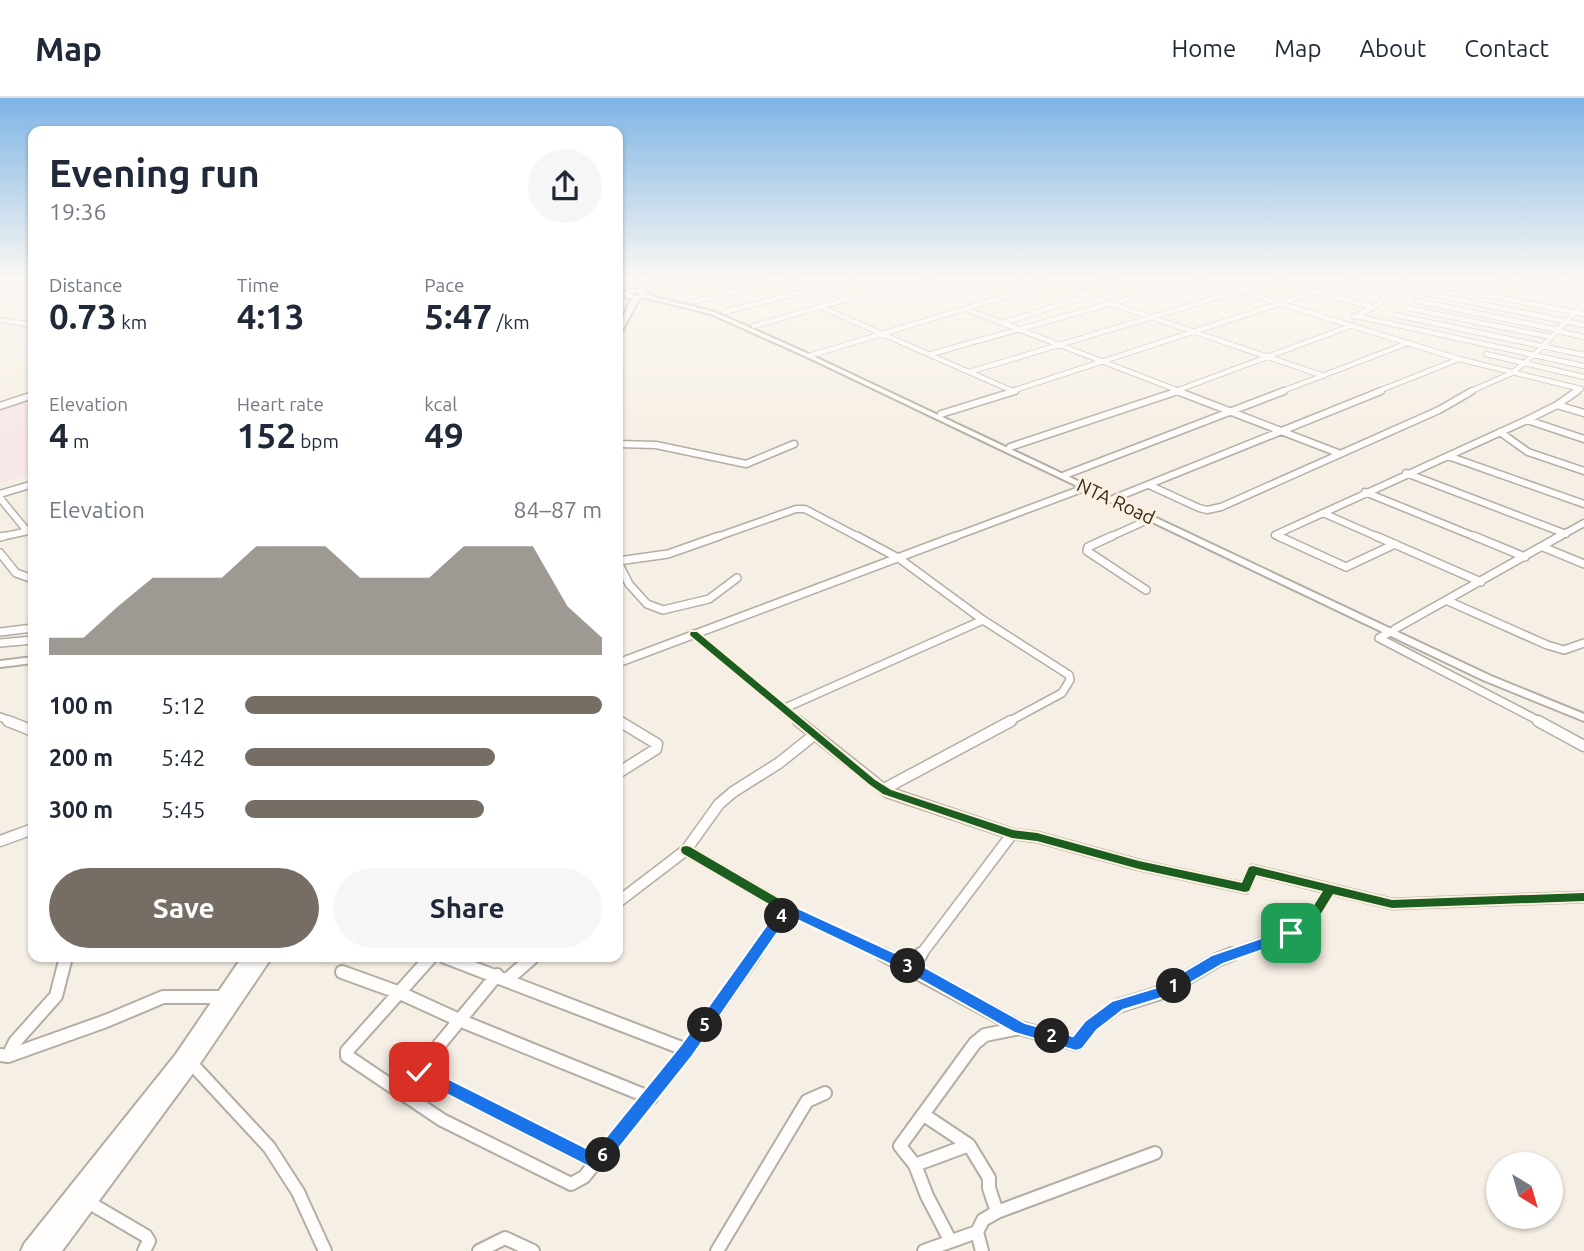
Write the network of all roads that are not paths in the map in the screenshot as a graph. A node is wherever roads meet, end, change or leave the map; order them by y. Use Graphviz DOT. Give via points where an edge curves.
graph roads {
  1 [pos="754,331"];
  2 [pos="763,331"];
  3 [pos="878,331"];
  4 [pos="896,331"];
  5 [pos="1013,331"];
  6 [pos="1024,331"];
  7 [pos="1103,331"];
  8 [pos="1192,331"];
  9 [pos="1204,331"];
  10 [pos="1340,331"];
  11 [pos="1369,331"];
  12 [pos="1423,331"];
  13 [pos="1470,331"];
  14 [pos="1521,331"];
  15 [pos="1558,331"];
  16 [pos="1198,333"];
  17 [pos="886,334"];
  18 [pos="1551,337"];
  19 [pos="1584,337"];
  20 [pos="1408,343"];
  21 [pos="1059,344"];
  22 [pos="1541,346"];
  23 [pos="930,354"];
  24 [pos="1486,354"];
  25 [pos="1534,355"];
  26 [pos="1584,355"];
  27 [pos="812,356"];
  28 [pos="1268,357"];
  29 [pos="1459,359"];
  30 [pos="1104,362"];
  31 [pos="1523,363"];
  32 [pos="1584,366"];
  33 [pos="969,372"];
  34 [pos="1511,373"];
  35 [pos="1324,376"];
  36 [pos="1584,377"];
  37 [pos="1581,389"];
  38 [pos="1013,391"];
  39 [pos="1177,391"];
  40 [pos="28,396"];
  41 [pos="0,404"];
  42 [pos="1557,405"];
  43 [pos="1230,412"];
  44 [pos="1584,413"];
  45 [pos="940,414"];
  46 [pos="1527,420"];
  47 [pos="1282,432"];
  48 [pos="1500,432"];
  49 [pos="1584,439"];
  50 [pos="623,444"];
  51 [pos="794,444"];
  52 [pos="1010,447"];
  53 [pos="1338,453"];
  54 [pos="1448,456"];
  55 [pos="1584,471"];
  56 [pos="1406,473"];
  57 [pos="1066,475"];
  58 [pos="1149,485"];
  59 [pos="28,486"];
  60 [pos="1087,488"];
  61 [pos="1365,492"];
  62 [pos="0,494"];
  63 [pos="1115,498"];
  64 [pos="1584,504"];
  65 [pos="1323,513"];
  66 [pos="1152,518"];
  67 [pos="1584,523"];
  68 [pos="28,528"];
  69 [pos="28,530"];
  70 [pos="1566,534"];
  71 [pos="0,537"];
  72 [pos="1395,544"];
  73 [pos="1543,547"];
  74 [pos="0,554"];
  75 [pos="1525,557"];
  76 [pos="900,559"];
  77 [pos="623,560"];
  78 [pos="1584,564"];
  79 [pos="623,571"];
  80 [pos="28,577"];
  81 [pos="737,578"];
  82 [pos="1481,582"];
  83 [pos="1146,590"];
  84 [pos="1448,601"];
  85 [pos="983,620"];
  86 [pos="28,629"];
  87 [pos="1392,630"];
  88 [pos="0,632"];
  89 [pos="694,635"];
  90 [pos="28,640"];
  91 [pos="0,643"];
  92 [pos="1584,643"];
  93 [pos="28,655"];
  94 [pos="0,658"];
  95 [pos="28,661"];
  96 [pos="623,661"];
  97 [pos="0,664"];
  98 [pos="783,709"];
  99 [pos="1584,716"];
  100 [pos="0,717"];
  101 [pos="623,723"];
  102 [pos="28,729"];
  103 [pos="814,735"];
  104 [pos="1584,746"];
  105 [pos="623,770"];
  106 [pos="884,789"];
  107 [pos="28,831"];
  108 [pos="1012,834"];
  109 [pos="0,841"];
  110 [pos="686,850"];
  111 [pos="1330,889"];
  112 [pos="1584,897"];
  113 [pos="623,898"];
  114 [pos="787,909"];
  115 [pos="65,962"];
  116 [pos="248,962"];
  117 [pos="261,962"];
  118 [pos="427,962"];
  119 [pos="459,962"];
  120 [pos="525,962"];
  121 [pos="911,968"];
  122 [pos="342,972"];
  123 [pos="502,977"];
  124 [pos="400,993"];
  125 [pos="224,997"];
  126 [pos="459,1020"];
  127 [pos="1020,1028"];
  128 [pos="687,1050"];
  129 [pos="4,1056"];
  130 [pos="191,1063"];
  131 [pos="419,1072"];
  132 [pos="401,1091"];
  133 [pos="825,1093"];
  134 [pos="651,1098"];
  135 [pos="924,1115"];
  136 [pos="969,1145"];
  137 [pos="1155,1153"];
  138 [pos="597,1163"];
  139 [pos="915,1165"];
  140 [pos="88,1202"];
  141 [pos="997,1212"];
  142 [pos="977,1232"];
  143 [pos="950,1240"];
  144 [pos="322,1250"];
  145 [pos="31,1251"];
  146 [pos="49,1251"];
  147 [pos="144,1251"];
  148 [pos="479,1251"];
  149 [pos="533,1251"];
  150 [pos="717,1251"];
  151 [pos="923,1251"];
  152 [pos="982,1251"];
  1 -- 27 [label="main road, NTA Road"];
  2 -- 27 [label="main road, NTA Road"];
  3 -- 17 [label="street"];
  4 -- 17 [label="street"];
  5 -- 23 [label="street"];
  6 -- 21 [label="street"];
  7 -- 21 [label="street"];
  8 -- 16 [label="street"];
  9 -- 16 [label="street"];
  10 -- 28 [label="street"];
  11 -- 20 [label="street"];
  12 -- 25 [label="street"];
  13 -- 22 [label="street"];
  14 -- 18 [label="street"];
  15 -- 18 [label="street"];
  15 -- 19 [label="street"];
  16 -- 28 [label="street"];
  16 -- 30 [label="street"];
  17 -- 23 [label="street"];
  17 -- 27 [label="street"];
  18 -- 22 [label="street"];
  20 -- 29 [label="street"];
  20 -- 35 [label="street"];
  21 -- 30 [label="street"];
  21 -- 33 [label="street"];
  22 -- 25 [label="street"];
  22 -- 26 [label="street"];
  23 -- 33 [label="street"];
  24 -- 31 [label="street"];
  25 -- 31 [label="street"];
  25 -- 32 [label="street"];
  27 -- 45 [label="main road, NTA Road"];
  27 -- 60 [label="main road, NTA Road"];
  28 -- 35 [label="street"];
  28 -- 39 [label="street"];
  29 -- 34 [label="street"];
  29 -- 47 [label="street"];
  30 -- 38 [label="street"];
  30 -- 39 [label="street"];
  31 -- 34 [label="street"];
  31 -- 36 [label="street"];
  33 -- 38 [label="street"];
  34 -- 37 [label="street"];
  34 -- 53 [label="street"];
  35 -- 43 [label="street"];
  37 -- 42 [label="street"];
  38 -- 45 [label="street"];
  39 -- 43 [label="street"];
  39 -- 52 [label="street"];
  40 -- 41 [label="street"];
  42 -- 44 [label="street"];
  42 -- 46 [label="street"];
  43 -- 47 [label="street"];
  43 -- 57 [label="street"];
  45 -- 52 [label="main road, NTA Road"];
  46 -- 48 [label="street"];
  46 -- 49 [label="street"];
  47 -- 53 [label="street"];
  47 -- 58 [label="street"];
  48 -- 54 [label="street"];
  48 -- 55 [label="street" via="1524,450"];
  50 -- 51 [label="street" via="656,445 746,464"];
  52 -- 57 [label="main road, NTA Road"];
  53 -- 58 [label="street" via="1215,509 1199,508"];
  54 -- 56 [label="street"];
  54 -- 64 [label="street"];
  56 -- 61 [label="street"];
  56 -- 70 [label="street"];
  57 -- 63 [label="main road, NTA Road"];
  58 -- 63 [label="street"];
  59 -- 62 [label="street"];
  60 -- 66 [label="main road, NTA Road"];
  60 -- 76 [label="street"];
  61 -- 65 [label="street"];
  61 -- 75 [label="street"];
  62 -- 68 [label="street"];
  63 -- 87 [label="main road, NTA Road"];
  65 -- 72 [label="street"];
  65 -- 72 [label="street" via="1275,535 1346,567"];
  66 -- 83 [label="street" via="1087,551"];
  66 -- 87 [label="main road, NTA Road"];
  67 -- 70 [label="street"];
  69 -- 71 [label="street"];
  70 -- 73 [label="street"];
  72 -- 82 [label="street"];
  73 -- 75 [label="street"];
  73 -- 78 [label="street"];
  74 -- 80 [label="street" via="16,573"];
  75 -- 82 [label="street"];
  76 -- 77 [label="street" via="805,509 796,509 668,554"];
  76 -- 85 [label="street"];
  76 -- 89 [label="street"];
  79 -- 81 [label="street" via="647,604 663,610 709,599"];
  82 -- 84 [label="street"];
  84 -- 87 [label="street"];
  84 -- 92 [label="street" via="1547,645 1564,650"];
  85 -- 98 [label="street"];
  85 -- 106 [label="street" via="1069,675 1068,685"];
  86 -- 88 [label="street"];
  87 -- 99 [label="main road, NTA Road" via="1487,678"];
  87 -- 104 [label="street" via="1379,638"];
  89 -- 96 [label="street"];
  89 -- 98 [label="street"];
  90 -- 91 [label="street"];
  93 -- 94 [label="main road"];
  95 -- 97 [label="main road"];
  98 -- 103 [label="street"];
  100 -- 102 [label="street"];
  101 -- 105 [label="street" via="657,744 656,750"];
  103 -- 106 [label="street"];
  103 -- 110 [label="street" via="719,804"];
  106 -- 108 [label="street"];
  107 -- 109 [label="street"];
  108 -- 111 [label="street" via="1245,888 1253,870"];
  108 -- 121 [label="street"];
  110 -- 113 [label="street"];
  110 -- 114 [label="street"];
  111 -- 112 [label="street" via="1392,904"];
  111 -- 127 [label="street" via="1303,927 1217,960 1163,992 1118,1006 1091,1025 1076,1044"];
  114 -- 121 [label="street"];
  114 -- 128 [label="street"];
  115 -- 129 [label="street" via="56,996"];
  116 -- 125 [label="main road"];
  117 -- 130 [label="main road"];
  118 -- 124 [label="street"];
  119 -- 123 [label="street"];
  120 -- 123 [label="street"];
  121 -- 127 [label="street"];
  122 -- 124 [label="street"];
  123 -- 126 [label="street"];
  123 -- 128 [label="street"];
  124 -- 126 [label="street"];
  124 -- 132 [label="street" via="347,1056"];
  125 -- 129 [label="street" via="163,997"];
  125 -- 145 [label="main road" via="182,1059"];
  126 -- 131 [label="street"];
  126 -- 134 [label="street"];
  127 -- 135 [label="street" via="985,1035 975,1043"];
  128 -- 134 [label="street"];
  130 -- 140 [label="main road"];
  130 -- 144 [label="street" via="269,1147 298,1192"];
  131 -- 132 [label="street"];
  131 -- 138 [label="street"];
  132 -- 138 [label="street" via="442,1119 563,1182 571,1184 584,1177"];
  133 -- 150 [label="street" via="807,1101"];
  134 -- 138 [label="street"];
  135 -- 136 [label="street"];
  135 -- 139 [label="street" via="900,1146"];
  136 -- 139 [label="street"];
  136 -- 141 [label="street" via="989,1178"];
  137 -- 141 [label="street"];
  139 -- 143 [label="street"];
  140 -- 146 [label="main road"];
  140 -- 147 [label="street" via="146,1236 149,1241"];
  141 -- 142 [label="street" via="983,1220"];
  142 -- 143 [label="street"];
  142 -- 152 [label="street"];
  143 -- 151 [label="street"];
  148 -- 149 [label="street" via="505,1238"];
}
